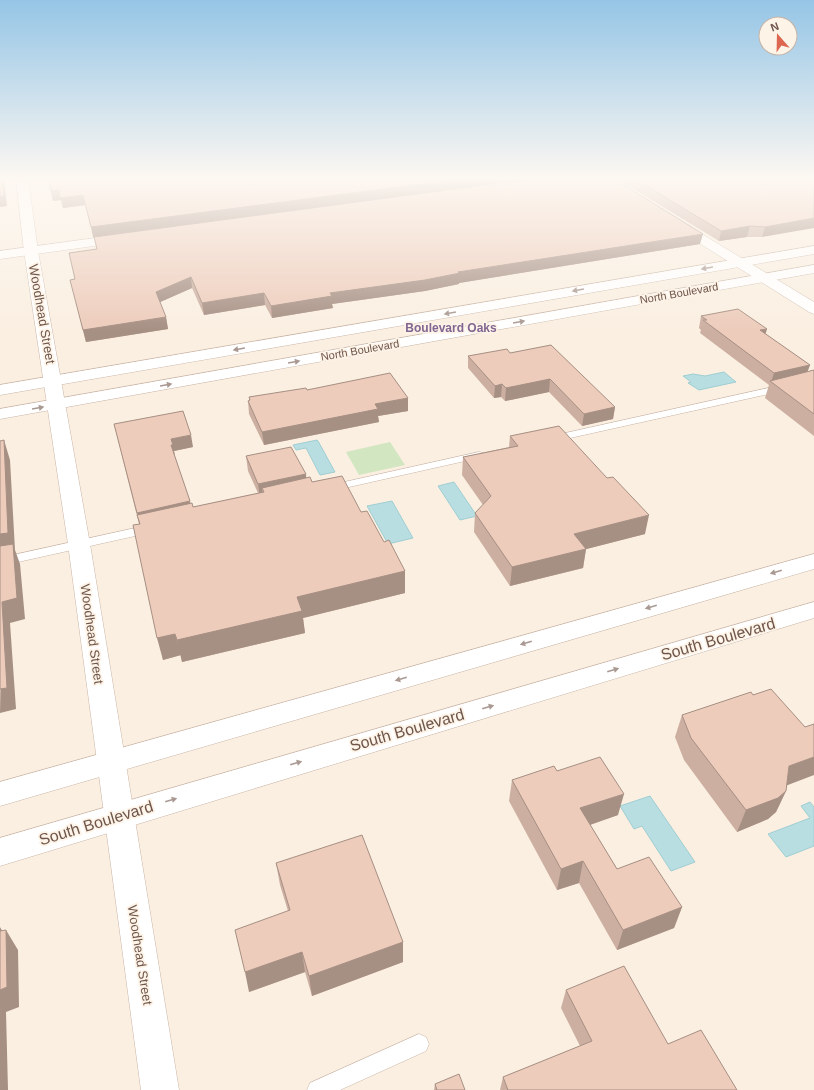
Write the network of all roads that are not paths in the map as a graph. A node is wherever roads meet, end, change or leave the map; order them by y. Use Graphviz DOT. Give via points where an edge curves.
graph roads {
  1 [pos="28,230"];
  2 [pos="689,230"];
  3 [pos="141,236"];
  4 [pos="814,250"];
  5 [pos="31,251"];
  6 [pos="0,255"];
  7 [pos="741,262"];
  8 [pos="814,269"];
  9 [pos="765,278"];
  10 [pos="814,308"];
  11 [pos="814,380"];
  12 [pos="54,381"];
  13 [pos="0,390"];
  14 [pos="57,404"];
  15 [pos="0,414"];
  16 [pos="543,441"];
  17 [pos="489,453"];
  18 [pos="319,491"];
  19 [pos="157,527"];
  20 [pos="79,544"];
  21 [pos="814,561"];
  22 [pos="0,562"];
  23 [pos="814,610"];
  24 [pos="111,762"];
  25 [pos="0,794"];
  26 [pos="118,816"];
  27 [pos="0,852"];
  28 [pos="419,1044"];
  29 [pos="160,1090"];
  30 [pos="317,1090"];
  1 -- 5 [label="street, Woodhead Street"];
  2 -- 7 [label="street"];
  3 -- 5 [label="street"];
  4 -- 7 [label="street, North Boulevard"];
  5 -- 6 [label="street"];
  5 -- 12 [label="street, Woodhead Street"];
  7 -- 9 [label="street"];
  7 -- 12 [label="street, North Boulevard, one-way"];
  8 -- 9 [label="street, North Boulevard"];
  9 -- 10 [label="street"];
  14 -- 9 [label="street, North Boulevard, one-way"];
  11 -- 16 [label="lane"];
  12 -- 13 [label="street, North Boulevard"];
  12 -- 14 [label="street, Woodhead Street"];
  15 -- 14 [label="street, North Boulevard, one-way"];
  14 -- 20 [label="street, Woodhead Street"];
  17 -- 18 [label="lane"];
  19 -- 20 [label="lane"];
  20 -- 22 [label="lane"];
  20 -- 24 [label="street, Woodhead Street"];
  21 -- 24 [label="street, one-way"];
  26 -- 23 [label="street, South Boulevard, one-way"];
  24 -- 25 [label="street"];
  24 -- 26 [label="street, Woodhead Street"];
  26 -- 27 [label="street, South Boulevard"];
  26 -- 29 [label="street, Woodhead Street"];
  28 -- 30 [label="lane"];
}
